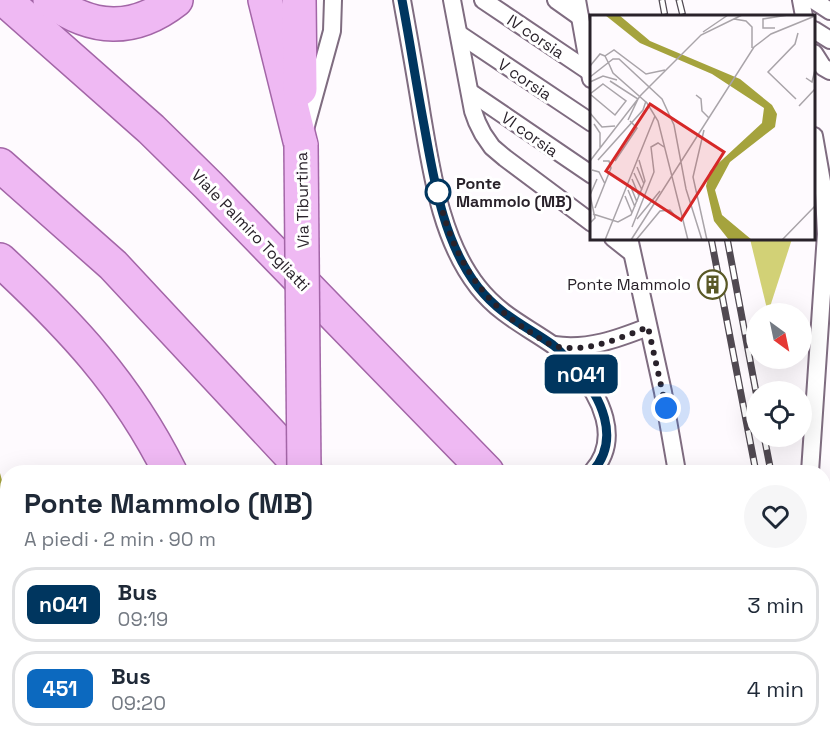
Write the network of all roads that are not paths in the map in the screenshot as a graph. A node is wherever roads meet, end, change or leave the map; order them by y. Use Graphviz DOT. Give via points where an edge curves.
graph roads {
  1 [pos="4,0"];
  2 [pos="50,0"];
  3 [pos="176,0"];
  4 [pos="265,0"];
  5 [pos="299,0"];
  6 [pos="333,0"];
  7 [pos="402,0"];
  8 [pos="452,0"];
  9 [pos="483,0"];
  10 [pos="556,0"];
  11 [pos="577,0"];
  12 [pos="801,0"];
  13 [pos="813,0"];
  14 [pos="830,11"];
  15 [pos="804,15"];
  16 [pos="580,17"];
  17 [pos="815,31"];
  18 [pos="459,34"];
  19 [pos="830,40"];
  20 [pos="815,55"];
  21 [pos="830,71"];
  22 [pos="590,76"];
  23 [pos="470,92"];
  24 [pos="590,122"];
  25 [pos="815,144"];
  26 [pos="301,145"];
  27 [pos="0,165"];
  28 [pos="590,175"];
  29 [pos="827,193"];
  30 [pos="590,222"];
  31 [pos="630,246"];
  32 [pos="0,260"];
  33 [pos="648,327"];
  34 [pos="554,345"];
  35 [pos="166,465"];
  36 [pos="299,465"];
  37 [pos="305,465"];
  38 [pos="481,465"];
  39 [pos="598,465"];
  40 [pos="676,465"];
  41 [pos="810,465"];
  1 -- 38 [label="main road, Viale Palmiro Togliatti" via="200,177"];
  2 -- 3 [label="main road" via="79,17 118,25 158,13"];
  4 -- 26 [label="main road"];
  5 -- 26 [label="main road, Via Tiburtina"];
  6 -- 26 [label="lane" via="332,31"];
  7 -- 34 [label="lane" via="429,154 452,240 469,274 493,303 519,325"];
  8 -- 18 [label="lane"];
  9 -- 22 [label="lane, IV corsia"];
  10 -- 16 [label="lane"];
  11 -- 16 [label="lane"];
  12 -- 15 [label="lane"];
  13 -- 14 [label="lane"];
  16 -- 22 [label="lane"];
  17 -- 19 [label="lane"];
  18 -- 23 [label="lane"];
  18 -- 24 [label="lane, V corsia"];
  20 -- 21 [label="lane"];
  23 -- 28 [label="lane, VI corsia"];
  23 -- 30 [label="lane" via="473,111 492,147"];
  25 -- 29 [label="lane"];
  26 -- 37 [label="main road, Via Tiburtina, bridge"];
  27 -- 36 [label="main road" via="113,265"];
  29 -- 41 [label="lane"];
  31 -- 33 [label="lane"];
  32 -- 35 [label="main road" via="48,304 101,362 140,418"];
  33 -- 34 [label="lane" via="613,341 581,347"];
  33 -- 40 [label="lane"];
  34 -- 39 [label="lane" via="592,388 605,418 604,452"];
}
